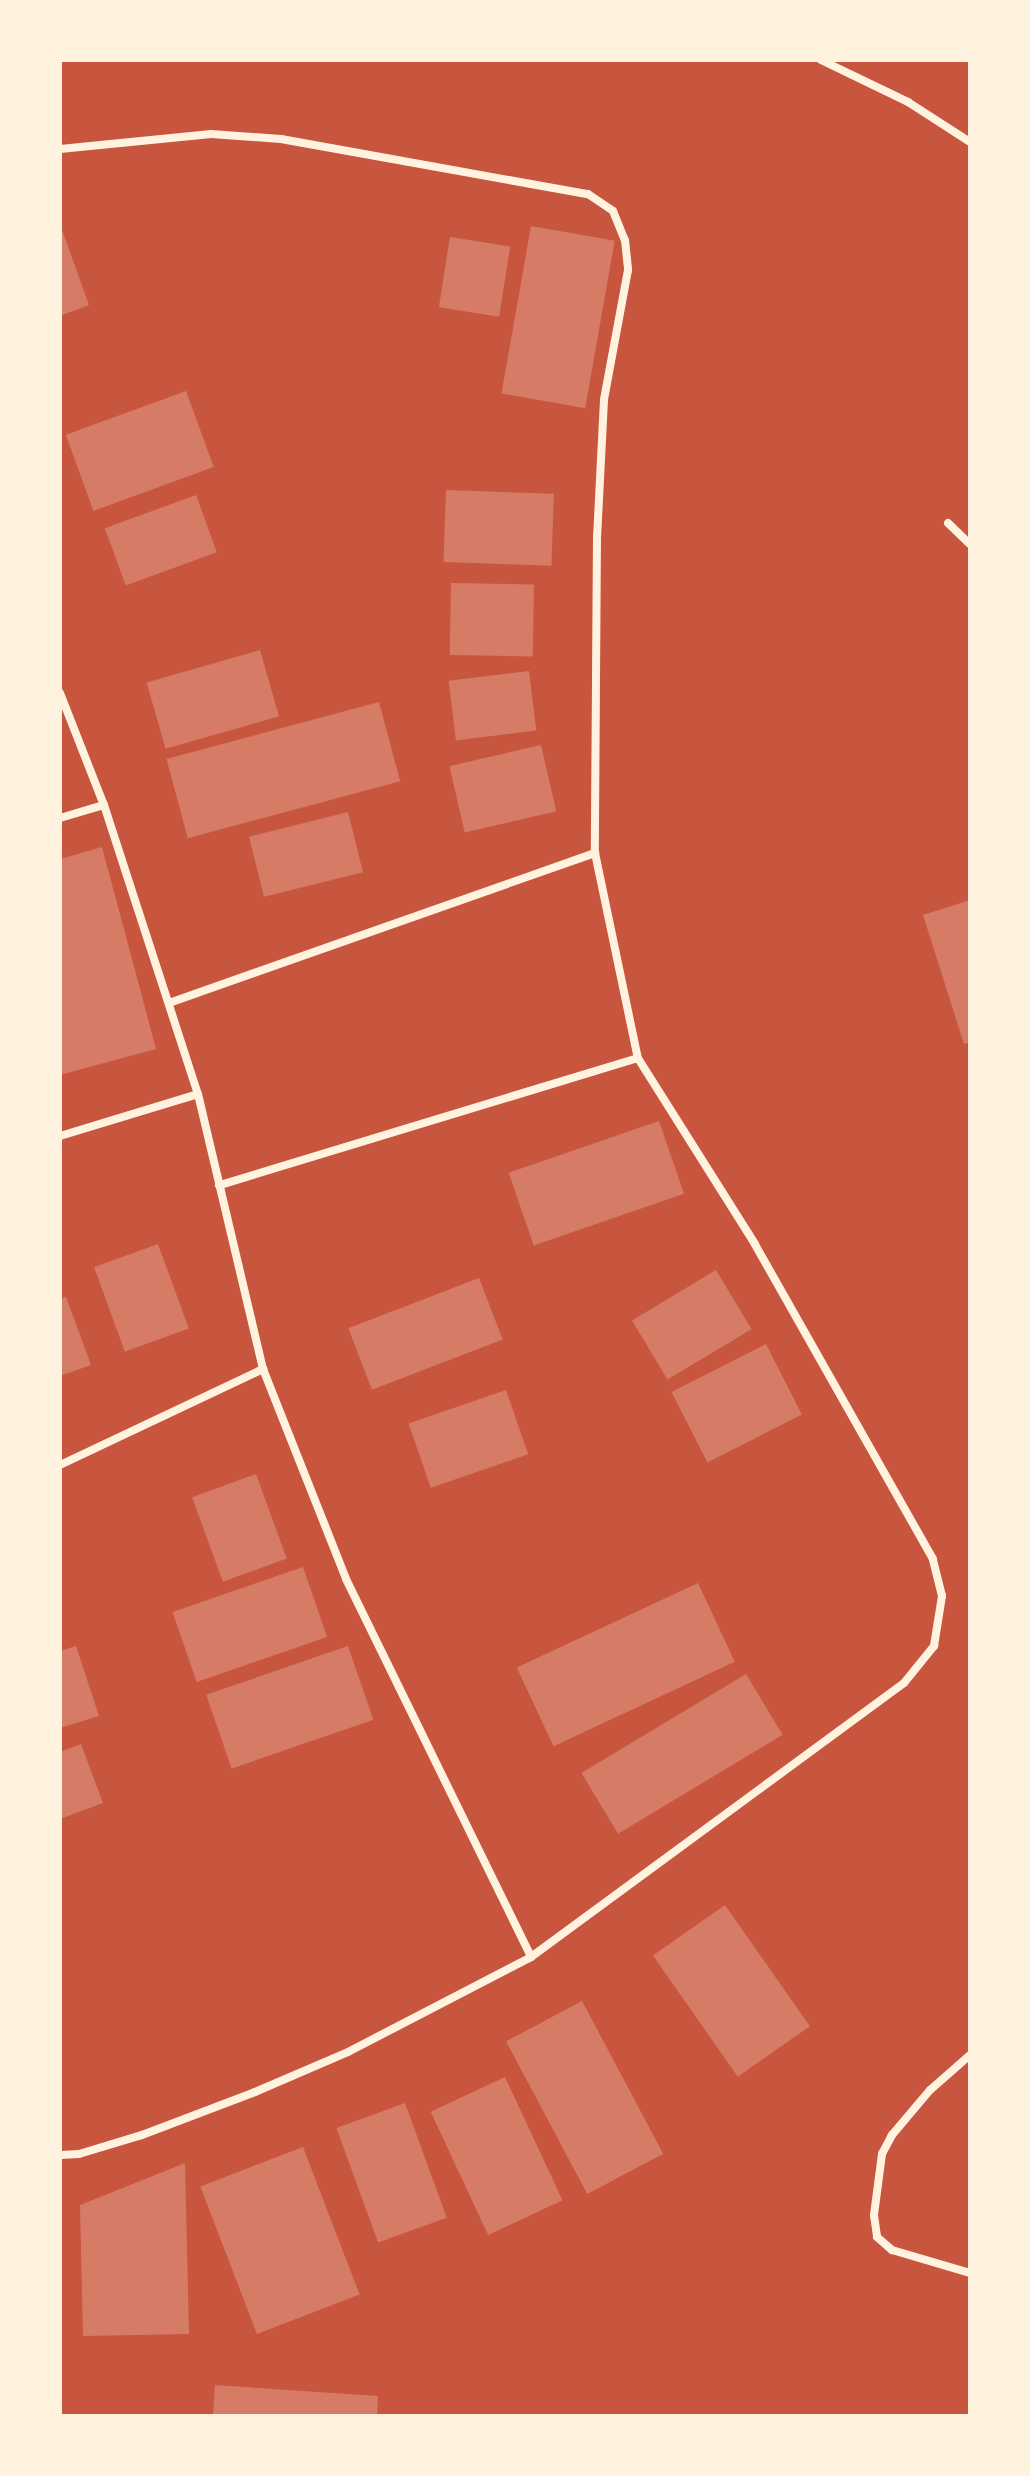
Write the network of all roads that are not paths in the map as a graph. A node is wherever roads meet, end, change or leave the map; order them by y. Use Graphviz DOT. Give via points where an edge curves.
graph roads {
  1 [pos="821,60"];
  2 [pos="970,142"];
  3 [pos="60,149"];
  4 [pos="948,523"];
  5 [pos="970,544"];
  6 [pos="60,693"];
  7 [pos="104,805"];
  8 [pos="60,818"];
  9 [pos="595,853"];
  10 [pos="169,1003"];
  11 [pos="638,1058"];
  12 [pos="198,1094"];
  13 [pos="60,1136"];
  14 [pos="219,1185"];
  15 [pos="263,1369"];
  16 [pos="60,1465"];
  17 [pos="531,1957"];
  18 [pos="970,2055"];
  19 [pos="60,2155"];
  20 [pos="970,2273"];
  1 -- 2 [label="street" via="908,102"];
  3 -- 9 [label="street" via="211,134 281,139 588,194 613,211 625,240 628,270 604,400 597,536"];
  4 -- 5 [label="street"];
  6 -- 7 [label="street"];
  7 -- 8 [label="street"];
  7 -- 10 [label="street"];
  9 -- 10 [label="street"];
  9 -- 11 [label="street"];
  10 -- 12 [label="street"];
  11 -- 14 [label="street"];
  11 -- 17 [label="street" via="755,1244 933,1559 942,1596 934,1646 904,1683"];
  12 -- 13 [label="street"];
  12 -- 14 [label="street"];
  14 -- 15 [label="street"];
  15 -- 16 [label="street"];
  15 -- 17 [label="street" via="346,1579"];
  17 -- 19 [label="street" via="348,2052 255,2092 142,2135"];
  18 -- 20 [label="street" via="930,2090 892,2135 882,2154 874,2215 877,2237 892,2250"];
}
